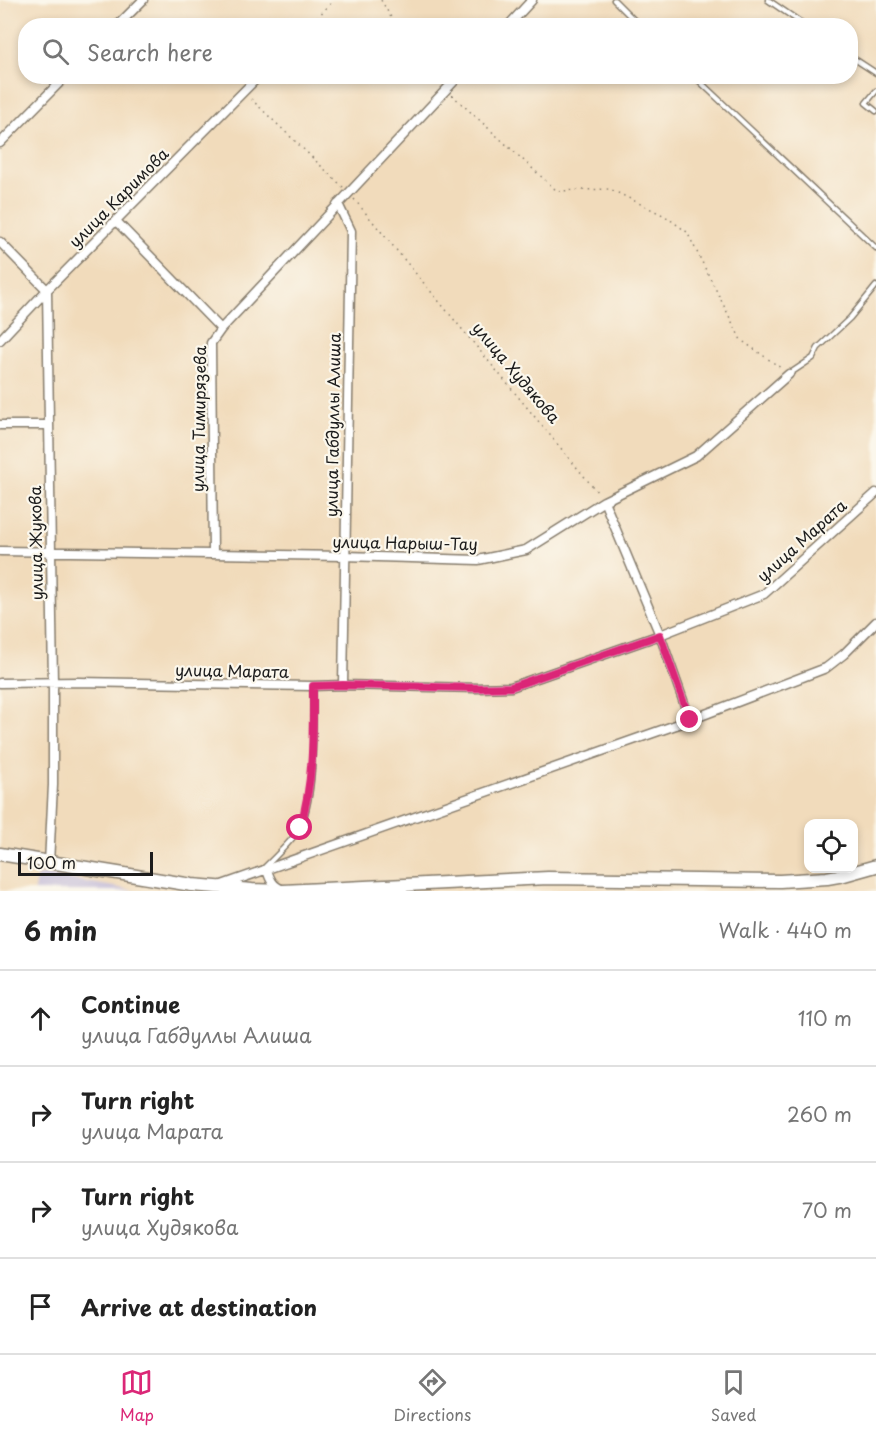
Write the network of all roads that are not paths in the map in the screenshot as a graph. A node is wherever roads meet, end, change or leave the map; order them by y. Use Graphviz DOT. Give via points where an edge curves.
graph roads {
  1 [pos="143,0"];
  2 [pos="532,0"];
  3 [pos="614,0"];
  4 [pos="768,0"];
  5 [pos="125,18"];
  6 [pos="515,18"];
  7 [pos="632,18"];
  8 [pos="794,18"];
  9 [pos="858,61"];
  10 [pos="876,73"];
  11 [pos="58,84"];
  12 [pos="252,84"];
  13 [pos="452,84"];
  14 [pos="702,84"];
  15 [pos="876,91"];
  16 [pos="876,111"];
  17 [pos="0,143"];
  18 [pos="338,204"];
  19 [pos="116,221"];
  20 [pos="0,242"];
  21 [pos="876,248"];
  22 [pos="876,286"];
  23 [pos="47,290"];
  24 [pos="220,329"];
  25 [pos="0,340"];
  26 [pos="789,374"];
  27 [pos="0,425"];
  28 [pos="49,425"];
  29 [pos="876,493"];
  30 [pos="604,501"];
  31 [pos="0,551"];
  32 [pos="50,553"];
  33 [pos="213,554"];
  34 [pos="344,556"];
  35 [pos="876,622"];
  36 [pos="660,635"];
  37 [pos="0,683"];
  38 [pos="53,683"];
  39 [pos="343,685"];
  40 [pos="313,686"];
  41 [pos="690,720"];
  42 [pos="0,854"];
  43 [pos="49,863"];
  44 [pos="876,866"];
  45 [pos="264,871"];
  46 [pos="216,887"];
  47 [pos="239,890"];
  48 [pos="283,891"];
  1 -- 5 [label="street"];
  2 -- 6 [label="street"];
  3 -- 7 [label="lane"];
  4 -- 8 [label="lane"];
  9 -- 10 [label="lane"];
  11 -- 17 [label="street"];
  12 -- 19 [label="street, улица Каримова"];
  13 -- 18 [label="street"];
  14 -- 21 [label="lane"];
  15 -- 16 [label="lane" via="866,103"];
  18 -- 24 [label="street"];
  18 -- 34 [label="street, улица Габдуллы Алиша" via="351,231"];
  19 -- 23 [label="street, улица Каримова"];
  19 -- 24 [label="street, улица Тимирязева"];
  20 -- 23 [label="street"];
  22 -- 26 [label="lane" via="813,358"];
  23 -- 25 [label="street, улица Каримова"];
  23 -- 28 [label="street, улица Жукова"];
  24 -- 33 [label="street, улица Тимирязева" via="211,343"];
  26 -- 30 [label="street, улица Нарыш-Тау" via="696,456"];
  27 -- 28 [label="street"];
  28 -- 32 [label="street, улица Жукова"];
  29 -- 36 [label="street, улица Марата" via="764,594"];
  30 -- 34 [label="street, улица Нарыш-Тау" via="526,550 478,560"];
  30 -- 36 [label="street"];
  31 -- 32 [label="street, улица Нарыш-Тау"];
  32 -- 33 [label="street, улица Нарыш-Тау"];
  32 -- 38 [label="street, улица Жукова"];
  33 -- 34 [label="street, улица Нарыш-Тау"];
  34 -- 39 [label="street, улица Габдуллы Алиша"];
  35 -- 41 [label="street" via="826,668"];
  36 -- 39 [label="street, улица Марата" via="511,687"];
  36 -- 41 [label="street"];
  37 -- 38 [label="street, улица Марата"];
  38 -- 40 [label="street, улица Марата"];
  38 -- 43 [label="street, улица Жукова"];
  39 -- 40 [label="street, улица Марата"];
  40 -- 45 [label="lane" via="313,752 307,806 300,828"];
  41 -- 45 [label="street"];
  42 -- 43 [label="main road"];
  43 -- 46 [label="main road"];
  44 -- 48 [label="main road" via="827,878 789,881 548,878"];
  45 -- 46 [label="street"];
  45 -- 48 [label="street" via="275,887"];
  46 -- 47 [label="main road"];
  47 -- 48 [label="main road"];
}
